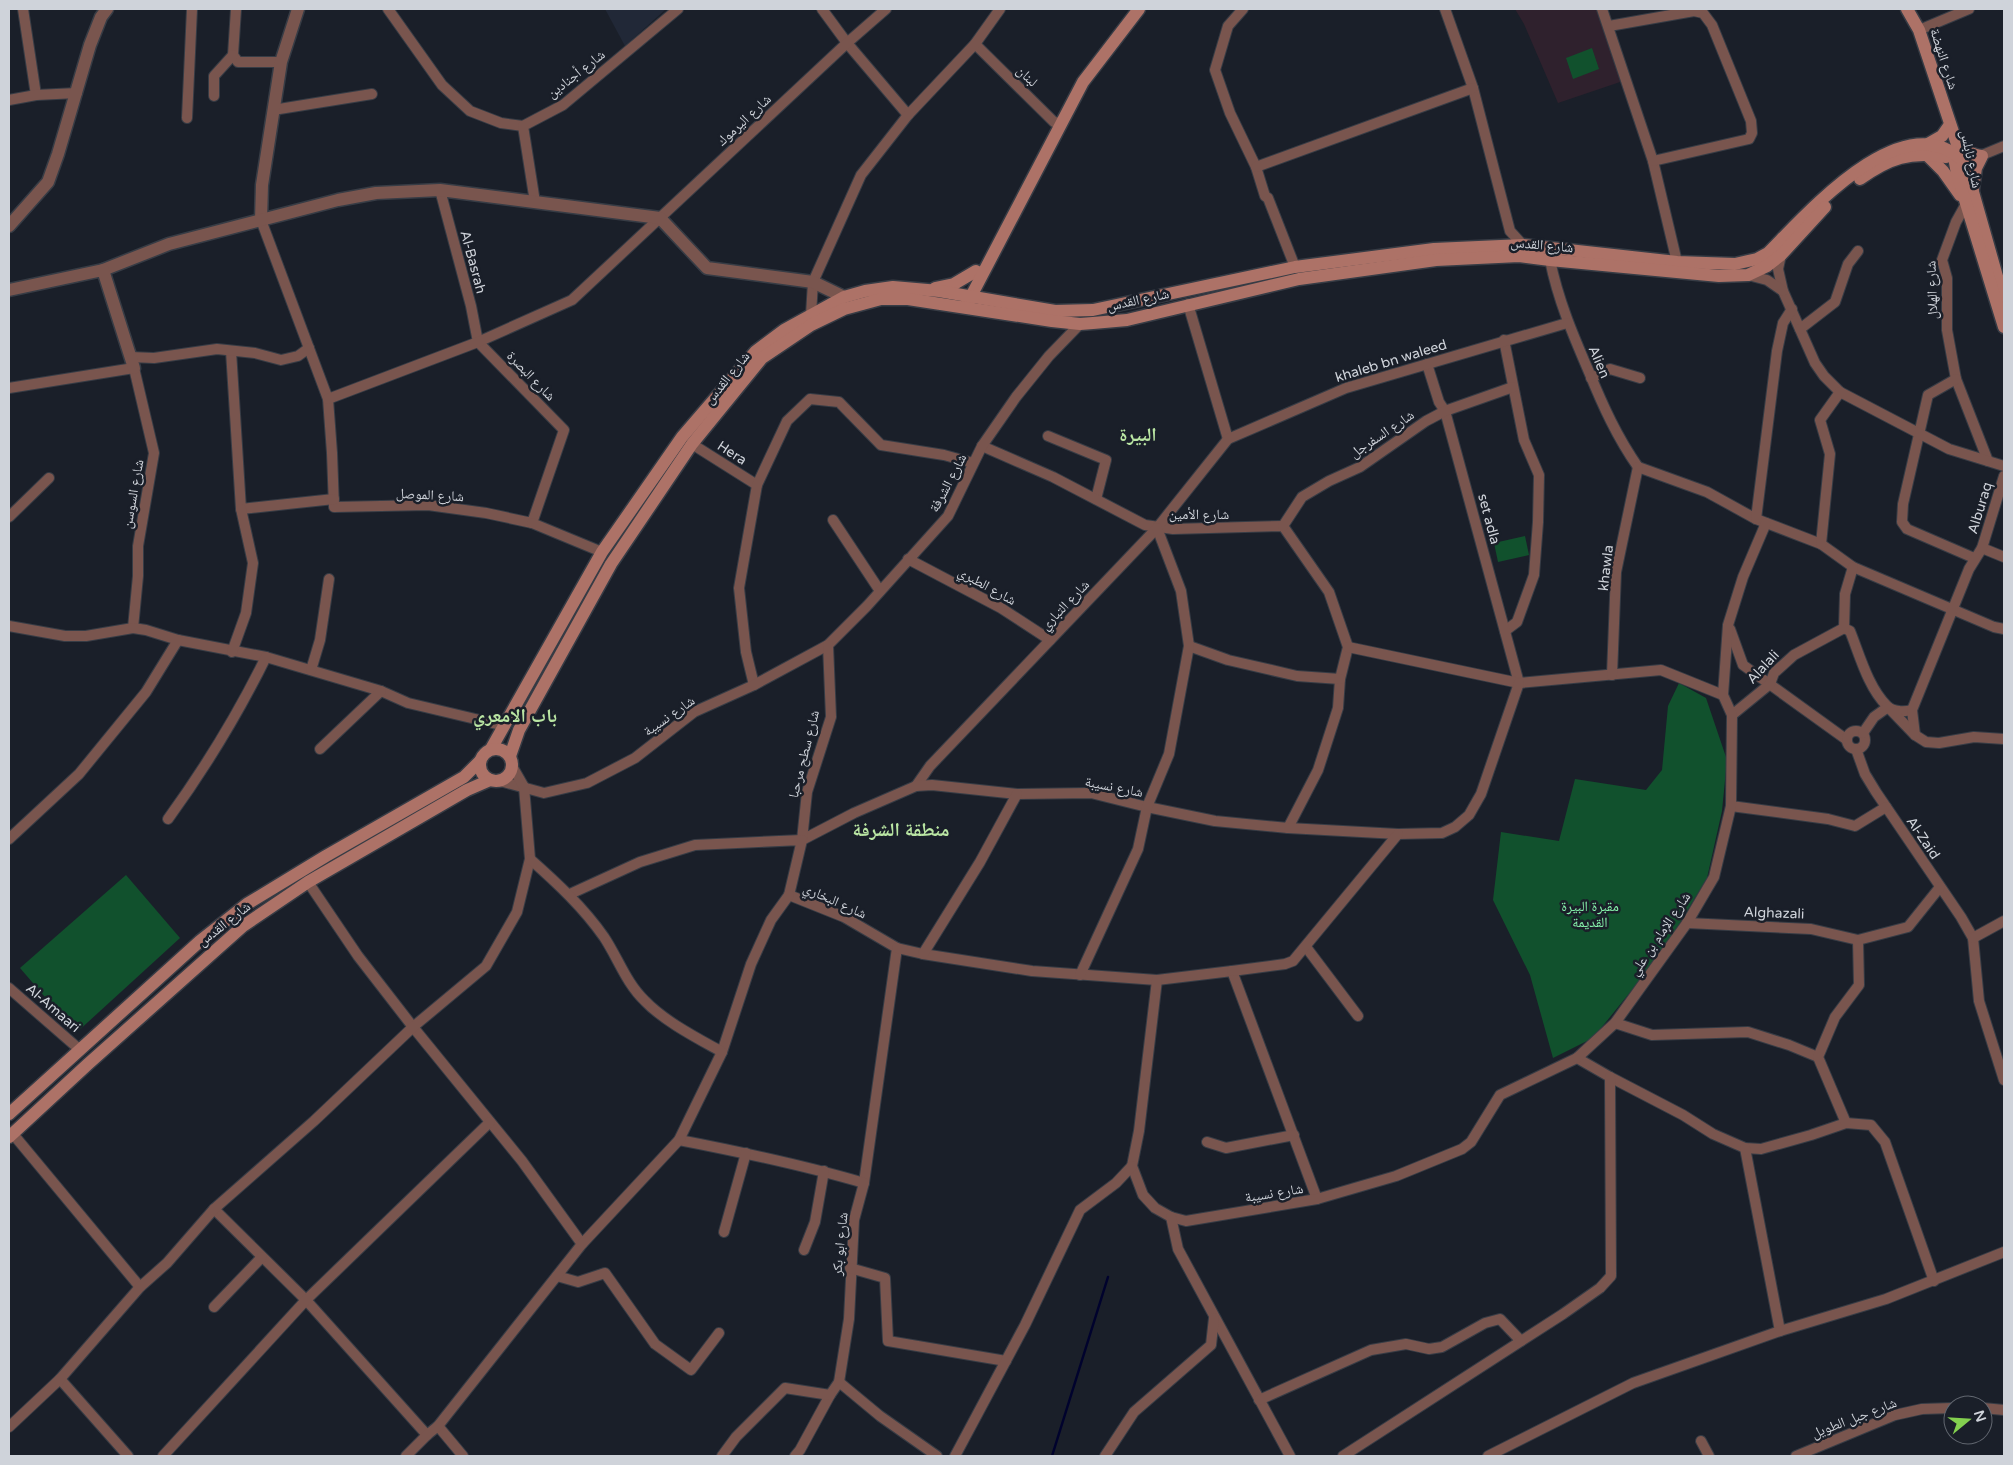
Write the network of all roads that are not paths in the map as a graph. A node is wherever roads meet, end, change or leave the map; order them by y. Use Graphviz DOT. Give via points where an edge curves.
graph roads {
  1 [pos="23,9"];
  2 [pos="106,9"];
  3 [pos="192,9"];
  4 [pos="236,9"];
  5 [pos="298,9"];
  6 [pos="388,9"];
  7 [pos="678,9"];
  8 [pos="822,9"];
  9 [pos="886,9"];
  10 [pos="1000,9"];
  11 [pos="1131,9"];
  12 [pos="1139,9"];
  13 [pos="1444,9"];
  14 [pos="1602,9"];
  15 [pos="1907,9"];
  16 [pos="1969,9"];
  17 [pos="1240,10"];
  18 [pos="1609,26"];
  19 [pos="1919,30"];
  20 [pos="847,42"];
  21 [pos="975,44"];
  22 [pos="233,55"];
  23 [pos="280,62"];
  24 [pos="1473,88"];
  25 [pos="76,93"];
  26 [pos="372,94"];
  27 [pos="36,95"];
  28 [pos="214,96"];
  29 [pos="9,100"];
  30 [pos="272,110"];
  31 [pos="908,115"];
  32 [pos="187,118"];
  33 [pos="1058,122"];
  34 [pos="1948,123"];
  35 [pos="523,126"];
  36 [pos="2004,146"];
  37 [pos="1926,149"];
  38 [pos="1956,156"];
  39 [pos="1982,156"];
  40 [pos="1653,161"];
  41 [pos="1256,167"];
  42 [pos="440,190"];
  43 [pos="1973,192"];
  44 [pos="535,202"];
  45 [pos="1966,204"];
  46 [pos="660,218"];
  47 [pos="261,220"];
  48 [pos="9,226"];
  49 [pos="1510,231"];
  50 [pos="1524,245"];
  51 [pos="1501,246"];
  52 [pos="1858,251"];
  53 [pos="1549,254"];
  54 [pos="1781,255"];
  55 [pos="1676,266"];
  56 [pos="103,270"];
  57 [pos="978,272"];
  58 [pos="1297,273"];
  59 [pos="1748,275"];
  60 [pos="813,282"];
  61 [pos="9,290"];
  62 [pos="926,290"];
  63 [pos="1783,291"];
  64 [pos="844,297"];
  65 [pos="995,301"];
  66 [pos="2004,301"];
  67 [pos="967,303"];
  68 [pos="1188,304"];
  69 [pos="1792,309"];
  70 [pos="811,315"];
  71 [pos="1054,321"];
  72 [pos="1567,323"];
  73 [pos="1080,324"];
  74 [pos="2004,327"];
  75 [pos="1800,329"];
  76 [pos="1504,340"];
  77 [pos="478,342"];
  78 [pos="309,348"];
  79 [pos="231,351"];
  80 [pos="1049,356"];
  81 [pos="132,362"];
  82 [pos="1427,364"];
  83 [pos="1591,378"];
  84 [pos="1640,378"];
  85 [pos="1956,379"];
  86 [pos="1514,387"];
  87 [pos="9,388"];
  88 [pos="1840,392"];
  89 [pos="328,399"];
  90 [pos="1445,412"];
  91 [pos="1918,433"];
  92 [pos="1048,436"];
  93 [pos="1228,439"];
  94 [pos="687,440"];
  95 [pos="982,446"];
  96 [pos="1988,461"];
  97 [pos="973,464"];
  98 [pos="2004,466"];
  99 [pos="1638,467"];
  100 [pos="2004,476"];
  101 [pos="49,478"];
  102 [pos="757,485"];
  103 [pos="334,499"];
  104 [pos="1096,499"];
  105 [pos="241,509"];
  106 [pos="9,517"];
  107 [pos="833,520"];
  108 [pos="1761,521"];
  109 [pos="532,523"];
  110 [pos="1283,526"];
  111 [pos="1157,528"];
  112 [pos="1820,544"];
  113 [pos="1982,548"];
  114 [pos="602,552"];
  115 [pos="2004,557"];
  116 [pos="1974,558"];
  117 [pos="908,559"];
  118 [pos="1853,567"];
  119 [pos="329,579"];
  120 [pos="880,591"];
  121 [pos="1954,609"];
  122 [pos="1728,625"];
  123 [pos="9,626"];
  124 [pos="133,628"];
  125 [pos="1844,628"];
  126 [pos="2004,629"];
  127 [pos="1505,631"];
  128 [pos="178,640"];
  129 [pos="1050,640"];
  130 [pos="828,644"];
  131 [pos="1189,646"];
  132 [pos="1348,647"];
  133 [pos="232,652"];
  134 [pos="266,658"];
  135 [pos="311,670"];
  136 [pos="1612,675"];
  137 [pos="1340,679"];
  138 [pos="1519,683"];
  139 [pos="1770,684"];
  140 [pos="754,685"];
  141 [pos="381,691"];
  142 [pos="1723,696"];
  143 [pos="1888,707"];
  144 [pos="1912,710"];
  145 [pos="1732,715"];
  146 [pos="505,726"];
  147 [pos="1863,733"];
  148 [pos="1915,735"];
  149 [pos="2004,739"];
  150 [pos="1847,740"];
  151 [pos="320,749"];
  152 [pos="491,749"];
  153 [pos="1856,749"];
  154 [pos="480,761"];
  155 [pos="511,761"];
  156 [pos="495,780"];
  157 [pos="916,786"];
  158 [pos="524,787"];
  159 [pos="1017,794"];
  160 [pos="1731,806"];
  161 [pos="1147,807"];
  162 [pos="1886,807"];
  163 [pos="168,819"];
  164 [pos="1288,828"];
  165 [pos="1398,834"];
  166 [pos="9,839"];
  167 [pos="802,840"];
  168 [pos="530,859"];
  169 [pos="308,882"];
  170 [pos="1940,887"];
  171 [pos="570,894"];
  172 [pos="789,895"];
  173 [pos="2004,921"];
  174 [pos="1687,924"];
  175 [pos="1973,938"];
  176 [pos="1858,940"];
  177 [pos="1306,947"];
  178 [pos="897,948"];
  179 [pos="923,954"];
  180 [pos="1232,971"];
  181 [pos="1080,975"];
  182 [pos="1157,980"];
  183 [pos="9,988"];
  184 [pos="1358,1016"];
  185 [pos="1615,1023"];
  186 [pos="413,1027"];
  187 [pos="79,1049"];
  188 [pos="722,1052"];
  189 [pos="1818,1057"];
  190 [pos="1577,1058"];
  191 [pos="1610,1077"];
  192 [pos="2004,1080"];
  193 [pos="9,1114"];
  194 [pos="490,1122"];
  195 [pos="1846,1123"];
  196 [pos="11,1135"];
  197 [pos="1294,1135"];
  198 [pos="679,1140"];
  199 [pos="1207,1142"];
  200 [pos="1745,1148"];
  201 [pos="746,1153"];
  202 [pos="1132,1166"];
  203 [pos="824,1171"];
  204 [pos="864,1183"];
  205 [pos="1317,1200"];
  206 [pos="214,1209"];
  207 [pos="1171,1217"];
  208 [pos="724,1232"];
  209 [pos="582,1244"];
  210 [pos="804,1250"];
  211 [pos="2004,1252"];
  212 [pos="262,1256"];
  213 [pos="850,1268"];
  214 [pos="557,1276"];
  215 [pos="1934,1281"];
  216 [pos="140,1287"];
  217 [pos="306,1300"];
  218 [pos="214,1307"];
  219 [pos="1214,1317"];
  220 [pos="1780,1331"];
  221 [pos="719,1333"];
  222 [pos="1521,1341"];
  223 [pos="1006,1361"];
  224 [pos="60,1380"];
  225 [pos="839,1382"];
  226 [pos="830,1395"];
  227 [pos="1259,1400"];
  228 [pos="1943,1408"];
  229 [pos="438,1426"];
  230 [pos="9,1427"];
  231 [pos="427,1434"];
  232 [pos="1701,1441"];
  233 [pos="128,1456"];
  234 [pos="163,1456"];
  235 [pos="406,1456"];
  236 [pos="463,1456"];
  237 [pos="722,1456"];
  238 [pos="795,1456"];
  239 [pos="937,1456"];
  240 [pos="955,1456"];
  241 [pos="1105,1456"];
  242 [pos="1290,1456"];
  243 [pos="1343,1456"];
  244 [pos="1488,1456"];
  245 [pos="1709,1456"];
  246 [pos="1796,1456"];
  1 -- 27 [label="street"];
  2 -- 25 [label="street" via="90,45"];
  3 -- 32 [label="street"];
  4 -- 22 [label="street"];
  5 -- 23 [label="street"];
  6 -- 35 [label="street" via="442,85 470,112"];
  7 -- 35 [label="street, شارع أجنادين" via="563,105"];
  8 -- 20 [label="street"];
  9 -- 20 [label="street, شارع اليرموك"];
  10 -- 21 [label="street"];
  11 -- 33 [label="main road" via="1076,80"];
  12 -- 33 [label="main road" via="1083,82"];
  13 -- 24 [label="street"];
  14 -- 18 [label="street"];
  15 -- 19 [label="main road, شارع النهضة"];
  16 -- 19 [label="street"];
  17 -- 41 [label="street" via="1228,26 1215,70 1230,113"];
  18 -- 40 [label="street"];
  18 -- 40 [label="street" via="1694,11 1703,13 1712,26 1751,121 1749,139"];
  19 -- 34 [label="main road, شارع النهضة"];
  20 -- 31 [label="street"];
  20 -- 46 [label="street, شارع اليرموك"];
  21 -- 31 [label="street"];
  21 -- 33 [label="street, لبنان"];
  22 -- 23 [label="street" via="238,62"];
  22 -- 28 [label="street" via="214,76"];
  23 -- 30 [label="street"];
  24 -- 41 [label="street"];
  24 -- 49 [label="street"];
  25 -- 27 [label="street"];
  25 -- 48 [label="street" via="48,182"];
  26 -- 30 [label="street"];
  27 -- 29 [label="street"];
  30 -- 47 [label="street"];
  31 -- 60 [label="street" via="861,175"];
  33 -- 57 [label="main road"];
  34 -- 37 [label="main road" via="1942,136"];
  34 -- 38 [label="main road, شارع نابلس"];
  34 -- 39 [label="main road" via="1965,150"];
  35 -- 44 [label="street"];
  36 -- 39 [label="street"];
  37 -- 38 [label="main road, شارع القدس"];
  37 -- 45 [label="main road"];
  37 -- 54 [label="main road, شارع القدس" via="1872,170 1831,201"];
  37 -- 55 [label="main road, شارع القدس" via="1900,149 1870,161 1827,194 1768,253 1757,259 1735,264"];
  38 -- 39 [label="street"];
  38 -- 43 [label="main road, شارع نابلس"];
  38 -- 45 [label="main road, شارع نابلس"];
  39 -- 43 [label="main road" via="1976,168"];
  40 -- 55 [label="street"];
  41 -- 58 [label="street"];
  42 -- 44 [label="street"];
  42 -- 47 [label="street" via="376,193"];
  42 -- 77 [label="street, Al-Basrah"];
  43 -- 66 [label="main road, شارع نابلس"];
  44 -- 46 [label="street"];
  45 -- 74 [label="main road, شارع نابلس"];
  45 -- 85 [label="street, شارع الهلال" via="1942,260 1947,278 1947,330"];
  46 -- 60 [label="street" via="707,268"];
  46 -- 77 [label="street" via="572,300"];
  47 -- 56 [label="street" via="169,244"];
  47 -- 78 [label="street"];
  49 -- 50 [label="street"];
  49 -- 51 [label="street"];
  50 -- 51 [label="main road, شارع القدس"];
  50 -- 53 [label="main road, شارع القدس"];
  51 -- 58 [label="main road, شارع القدس" via="1434,249"];
  52 -- 75 [label="street" via="1848,264 1835,302"];
  53 -- 55 [label="main road, شارع القدس"];
  53 -- 58 [label="main road, شارع القدس" via="1436,260"];
  53 -- 72 [label="street, Alien"];
  54 -- 59 [label="main road, شارع القدس"];
  54 -- 63 [label="street" via="1778,269"];
  55 -- 59 [label="main road, شارع القدس" via="1719,276"];
  56 -- 61 [label="street"];
  56 -- 81 [label="street"];
  57 -- 62 [label="main road" via="954,284"];
  57 -- 65 [label="main road"];
  57 -- 67 [label="main road"];
  58 -- 65 [label="main road, شارع القدس" via="1093,310 1055,310"];
  58 -- 68 [label="main road, شارع القدس"];
  59 -- 63 [label="street" via="1766,280"];
  60 -- 64 [label="street"];
  60 -- 70 [label="street"];
  62 -- 64 [label="main road, شارع القدس" via="893,287 865,290"];
  62 -- 67 [label="main road, شارع القدس"];
  63 -- 69 [label="street"];
  64 -- 70 [label="main road, شارع القدس"];
  65 -- 67 [label="main road, شارع القدس"];
  67 -- 71 [label="main road, شارع القدس"];
  67 -- 94 [label="main road, شارع القدس" via="881,299 844,309 762,358"];
  68 -- 73 [label="main road, شارع القدس" via="1127,320"];
  68 -- 93 [label="street"];
  69 -- 75 [label="street"];
  69 -- 108 [label="street" via="1783,324 1777,351"];
  70 -- 94 [label="main road, شارع القدس" via="756,351"];
  71 -- 73 [label="main road, شارع القدس"];
  71 -- 80 [label="street" via="1061,326 1062,332"];
  72 -- 76 [label="street, khaleb bn waleed"];
  72 -- 83 [label="street, Alien"];
  73 -- 80 [label="street, شارع الشرفة"];
  75 -- 88 [label="street" via="1815,363"];
  76 -- 82 [label="street, khaleb bn waleed"];
  76 -- 86 [label="street"];
  77 -- 89 [label="street"];
  77 -- 109 [label="street, شارع البصرة" via="564,430"];
  78 -- 79 [label="street" via="298,356 281,360"];
  78 -- 89 [label="street"];
  79 -- 81 [label="street" via="217,349"];
  79 -- 105 [label="street"];
  80 -- 95 [label="street, شارع الشرفة" via="1024,384"];
  81 -- 87 [label="street"];
  81 -- 124 [label="street, شارع السوسن" via="154,453 138,546"];
  82 -- 90 [label="street, set adla"];
  82 -- 93 [label="street, khaleb bn waleed" via="1346,388"];
  83 -- 84 [label="street" via="1610,369"];
  83 -- 99 [label="street, Alien" via="1610,422"];
  85 -- 91 [label="street" via="1928,395"];
  85 -- 96 [label="street, شارع الهلال"];
  86 -- 90 [label="street, شارع السفرجل"];
  86 -- 127 [label="street" via="1524,440 1538,475 1538,522 1534,575 1517,622"];
  88 -- 91 [label="street"];
  88 -- 112 [label="street" via="1820,420 1830,454"];
  89 -- 103 [label="street"];
  90 -- 110 [label="street, شارع السفرجل" via="1426,421 1360,467 1302,497"];
  90 -- 127 [label="street, set adla"];
  91 -- 96 [label="street" via="1949,449"];
  91 -- 116 [label="street" via="1902,522 1907,529"];
  92 -- 104 [label="street" via="1106,460"];
  93 -- 111 [label="street, شارع التباري"];
  94 -- 102 [label="street, Hera"];
  94 -- 114 [label="main road, شارع القدس"];
  94 -- 155 [label="main road, شارع القدس" via="611,564 519,730"];
  95 -- 97 [label="street, شارع الشرفة"];
  95 -- 104 [label="street"];
  96 -- 98 [label="street"];
  97 -- 102 [label="street" via="944,455 881,445 839,402 810,399 787,421"];
  97 -- 117 [label="street, شارع الشرفة" via="948,516"];
  99 -- 108 [label="street" via="1707,492"];
  99 -- 136 [label="street, khawla" via="1616,572"];
  100 -- 113 [label="street, Alburaq"];
  101 -- 106 [label="street"];
  102 -- 140 [label="street" via="739,588 746,652"];
  103 -- 105 [label="street"];
  103 -- 109 [label="street, شارع الموصل" via="334,507 428,505"];
  104 -- 111 [label="street"];
  105 -- 133 [label="street" via="252,563 246,613"];
  107 -- 120 [label="street"];
  108 -- 112 [label="street"];
  108 -- 122 [label="street"];
  109 -- 114 [label="street"];
  110 -- 111 [label="street, شارع الأمين"];
  110 -- 132 [label="street" via="1329,592"];
  111 -- 129 [label="street, شارع التباري"];
  111 -- 131 [label="street, شارع الأمين" via="1180,591"];
  112 -- 118 [label="street"];
  113 -- 115 [label="street"];
  113 -- 116 [label="street"];
  114 -- 146 [label="main road, شارع القدس"];
  116 -- 121 [label="street"];
  117 -- 120 [label="street, شارع الشرفة"];
  117 -- 129 [label="street, شارع الطبري" via="1001,608"];
  118 -- 121 [label="street"];
  118 -- 125 [label="street" via="1845,594"];
  119 -- 135 [label="street" via="320,640"];
  120 -- 130 [label="street, شارع الشرفة"];
  121 -- 126 [label="street"];
  121 -- 144 [label="street"];
  122 -- 139 [label="street" via="1743,665"];
  122 -- 142 [label="street"];
  123 -- 124 [label="street" via="65,636"];
  124 -- 128 [label="street"];
  125 -- 139 [label="street, Alalali" via="1794,655 1774,672"];
  125 -- 143 [label="street" via="1850,632 1870,681"];
  127 -- 138 [label="street, set adla"];
  128 -- 133 [label="street"];
  128 -- 166 [label="street" via="146,692 79,774"];
  129 -- 157 [label="street, شارع التباري" via="930,766"];
  130 -- 140 [label="street, شارع نسيبة"];
  130 -- 167 [label="street, شارع سطح مرحبا" via="830,717 807,792"];
  131 -- 137 [label="street" via="1228,660 1297,676"];
  131 -- 161 [label="street, شارع الأمين" via="1169,754"];
  132 -- 137 [label="street"];
  132 -- 138 [label="street"];
  133 -- 134 [label="street"];
  134 -- 135 [label="street"];
  134 -- 163 [label="street" via="217,746"];
  135 -- 141 [label="street"];
  136 -- 138 [label="street"];
  136 -- 142 [label="street" via="1661,670"];
  137 -- 164 [label="street" via="1338,708 1318,770"];
  138 -- 165 [label="street" via="1482,794 1469,815 1442,833"];
  139 -- 145 [label="street, Alalali"];
  139 -- 150 [label="street"];
  140 -- 158 [label="street, شارع نسيبة" via="694,712 635,758 587,783 544,793"];
  141 -- 146 [label="street" via="408,703"];
  141 -- 151 [label="street"];
  142 -- 145 [label="street"];
  143 -- 144 [label="street" via="1903,713"];
  143 -- 147 [label="street" via="1874,717"];
  143 -- 148 [label="street"];
  144 -- 148 [label="street"];
  145 -- 160 [label="street, شارع الإمام بن علي"];
  146 -- 152 [label="main road, شارع القدس"];
  147 -- 150 [label="street" via="1851,732"];
  147 -- 153 [label="street" via="1865,742"];
  148 -- 149 [label="street" via="1926,742 1938,743 1974,737"];
  150 -- 153 [label="street" via="1851,748"];
  152 -- 154 [label="main road"];
  152 -- 155 [label="main road" via="502,750"];
  153 -- 162 [label="street, Al-Zaid" via="1865,774"];
  154 -- 156 [label="main road" via="482,772"];
  154 -- 187 [label="main road, شارع القدس" via="464,777 247,904 200,941"];
  155 -- 156 [label="main road" via="508,775"];
  155 -- 158 [label="street"];
  156 -- 158 [label="street, شارع نسيبة"];
  156 -- 169 [label="main road, شارع القدس" via="467,790"];
  157 -- 159 [label="street, شارع نسيبة"];
  157 -- 167 [label="street, شارع نسيبة"];
  158 -- 168 [label="street"];
  159 -- 161 [label="street, شارع نسيبة" via="1092,794"];
  159 -- 179 [label="street" via="980,862"];
  160 -- 162 [label="street" via="1809,816 1855,826"];
  160 -- 174 [label="street, شارع الإمام بن علي" via="1714,877"];
  161 -- 164 [label="street" via="1215,820"];
  161 -- 181 [label="street, شارع نسيبة" via="1138,848"];
  162 -- 170 [label="street, Al-Zaid"];
  164 -- 165 [label="street"];
  165 -- 177 [label="street"];
  167 -- 171 [label="street" via="695,845 640,862"];
  167 -- 172 [label="street, شارع البخاري"];
  168 -- 171 [label="street"];
  168 -- 186 [label="street" via="517,912 486,966"];
  169 -- 186 [label="street" via="358,956"];
  169 -- 196 [label="main road, شارع القدس" via="243,926 210,954"];
  170 -- 175 [label="street, Al-Zaid"];
  170 -- 176 [label="street" via="1908,927"];
  171 -- 188 [label="street" via="604,938 625,976 645,1002"];
  172 -- 178 [label="street, شارع البخاري" via="844,918"];
  172 -- 188 [label="street" via="771,920 751,964"];
  173 -- 175 [label="street"];
  174 -- 176 [label="street, Alghazali" via="1812,929"];
  174 -- 185 [label="street, شارع الإمام بن علي"];
  175 -- 192 [label="street" via="1979,1001"];
  176 -- 189 [label="street" via="1859,985 1835,1016"];
  177 -- 180 [label="street" via="1286,964"];
  177 -- 184 [label="street"];
  178 -- 179 [label="street, شارع البخاري"];
  178 -- 204 [label="street"];
  179 -- 181 [label="street, شارع البخاري"];
  180 -- 182 [label="street"];
  180 -- 197 [label="street, شارع نسيبة"];
  181 -- 182 [label="street"];
  182 -- 202 [label="street"];
  183 -- 187 [label="street, Al-Amaari"];
  185 -- 189 [label="street" via="1652,1035 1748,1032"];
  185 -- 190 [label="street, شارع الإمام بن علي"];
  186 -- 194 [label="street"];
  186 -- 206 [label="street" via="314,1121"];
  187 -- 193 [label="main road, شارع القدس"];
  188 -- 198 [label="street"];
  189 -- 195 [label="street"];
  190 -- 191 [label="street"];
  190 -- 205 [label="street, شارع الإمام بن علي" via="1500,1095 1471,1142 1462,1148 1396,1176"];
  191 -- 200 [label="street" via="1713,1134"];
  191 -- 222 [label="street" via="1611,1276 1600,1288"];
  194 -- 209 [label="street"];
  194 -- 217 [label="street"];
  195 -- 200 [label="street" via="1761,1149"];
  195 -- 215 [label="street" via="1872,1125 1885,1142"];
  196 -- 216 [label="street"];
  197 -- 199 [label="street" via="1226,1148"];
  197 -- 205 [label="street, شارع نسيبة"];
  198 -- 201 [label="street"];
  198 -- 209 [label="street"];
  200 -- 220 [label="street"];
  201 -- 203 [label="street"];
  201 -- 208 [label="street"];
  202 -- 207 [label="street, شارع نسيبة" via="1142,1195"];
  202 -- 223 [label="street" via="1116,1183 1080,1210"];
  203 -- 204 [label="street"];
  203 -- 210 [label="street" via="815,1222"];
  204 -- 213 [label="street, شارع ابو بكر" via="854,1220"];
  205 -- 207 [label="street, شارع نسيبة" via="1186,1220"];
  206 -- 212 [label="street"];
  206 -- 216 [label="street"];
  207 -- 219 [label="street" via="1178,1249"];
  209 -- 214 [label="street"];
  211 -- 215 [label="street"];
  212 -- 217 [label="street"];
  212 -- 218 [label="street"];
  213 -- 223 [label="street" via="885,1278 888,1341"];
  213 -- 225 [label="street, شارع ابو بكر" via="849,1320"];
  214 -- 221 [label="street" via="578,1282 605,1274 655,1344 690,1370"];
  214 -- 229 [label="street"];
  215 -- 220 [label="street"];
  216 -- 224 [label="street"];
  217 -- 231 [label="street"];
  217 -- 234 [label="street"];
  219 -- 227 [label="street"];
  219 -- 241 [label="street" via="1211,1345 1134,1412"];
  220 -- 244 [label="street" via="1633,1383"];
  222 -- 227 [label="street" via="1500,1319 1485,1323 1442,1347 1406,1344 1371,1350"];
  222 -- 243 [label="street"];
  223 -- 240 [label="street"];
  224 -- 230 [label="street"];
  224 -- 233 [label="street"];
  225 -- 226 [label="street, شارع ابو بكر"];
  225 -- 239 [label="street"];
  226 -- 237 [label="street" via="785,1388 736,1437"];
  226 -- 238 [label="street, شارع ابو بكر"];
  227 -- 242 [label="street"];
  228 -- 246 [label="street, شارع جبل الطويل" via="1922,1408 1895,1415"];
  229 -- 231 [label="street"];
  229 -- 236 [label="street"];
  231 -- 235 [label="street"];
  232 -- 245 [label="street"];
}
